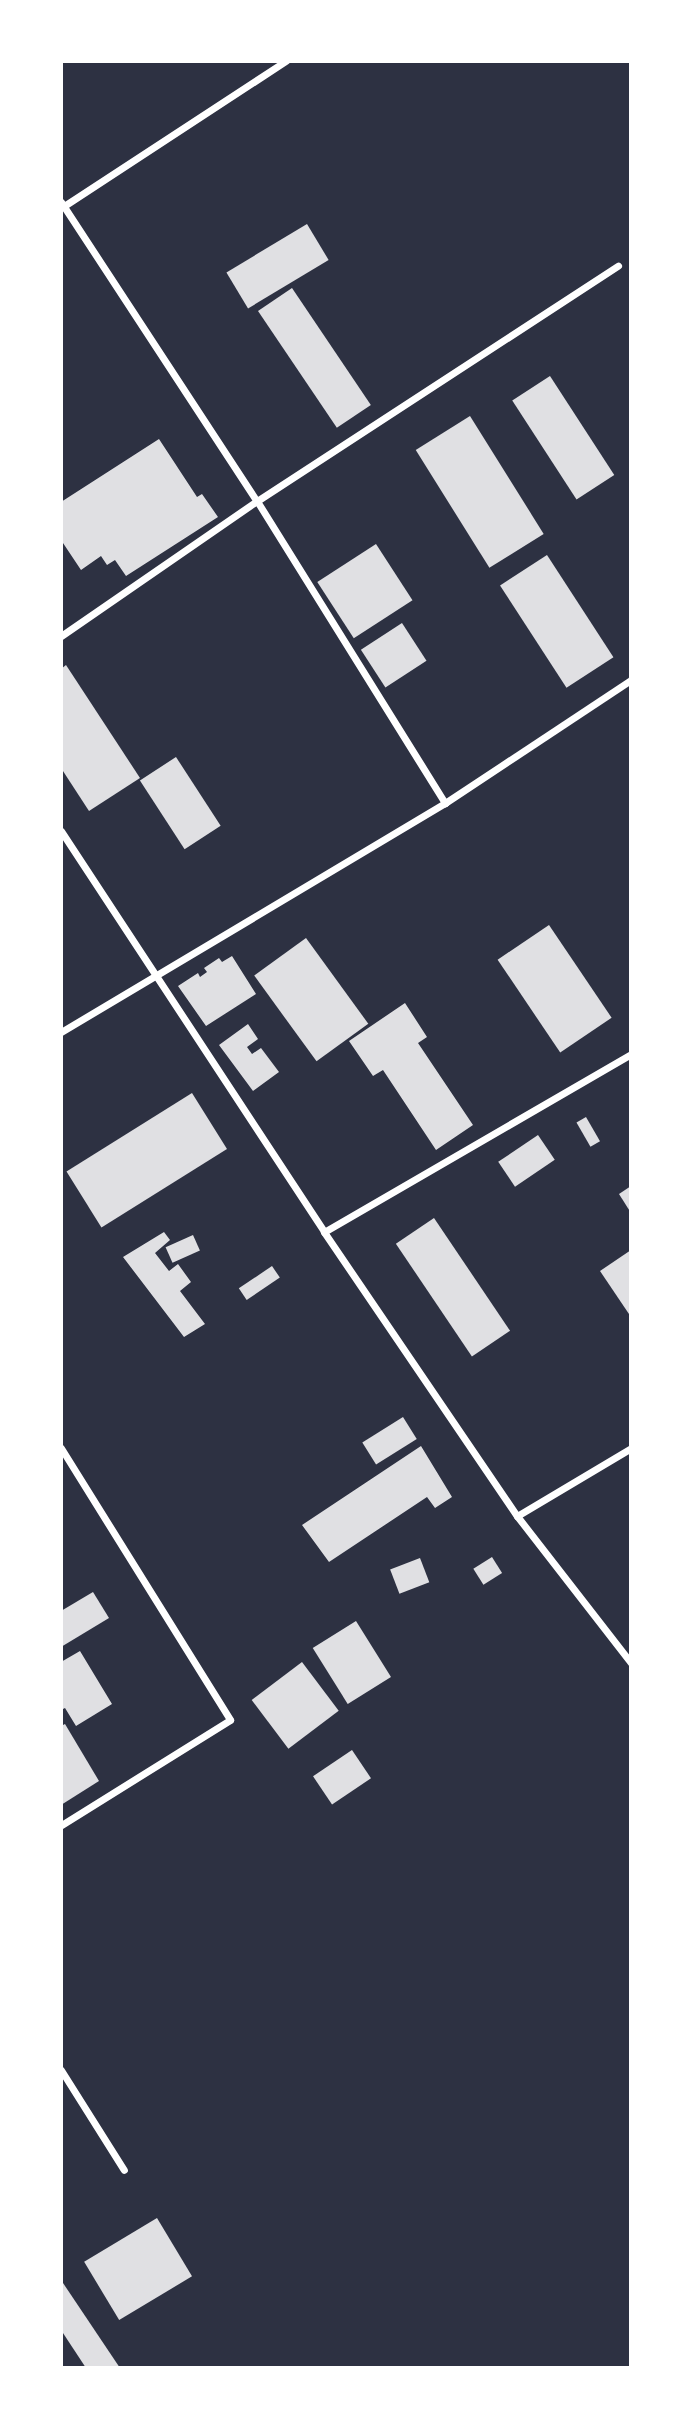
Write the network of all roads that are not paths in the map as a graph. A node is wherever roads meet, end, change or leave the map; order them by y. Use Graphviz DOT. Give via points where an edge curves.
graph roads {
  1 [pos="286,61"];
  2 [pos="63,204"];
  3 [pos="618,266"];
  4 [pos="257,501"];
  5 [pos="61,636"];
  6 [pos="631,680"];
  7 [pos="445,803"];
  8 [pos="61,831"];
  9 [pos="155,978"];
  10 [pos="61,1032"];
  11 [pos="631,1054"];
  12 [pos="324,1232"];
  13 [pos="61,1448"];
  14 [pos="631,1448"];
  15 [pos="517,1516"];
  16 [pos="631,1663"];
  17 [pos="61,1825"];
  18 [pos="61,2070"];
  19 [pos="124,2170"];
  1 -- 2 [label="street"];
  2 -- 4 [label="street"];
  3 -- 4 [label="street"];
  4 -- 5 [label="street"];
  4 -- 7 [label="street"];
  6 -- 7 [label="street"];
  7 -- 9 [label="street"];
  8 -- 9 [label="street"];
  9 -- 10 [label="street"];
  9 -- 12 [label="street"];
  11 -- 12 [label="street"];
  12 -- 15 [label="street"];
  13 -- 17 [label="street" via="230,1720"];
  14 -- 15 [label="street"];
  15 -- 16 [label="street"];
  18 -- 19 [label="street"];
}
